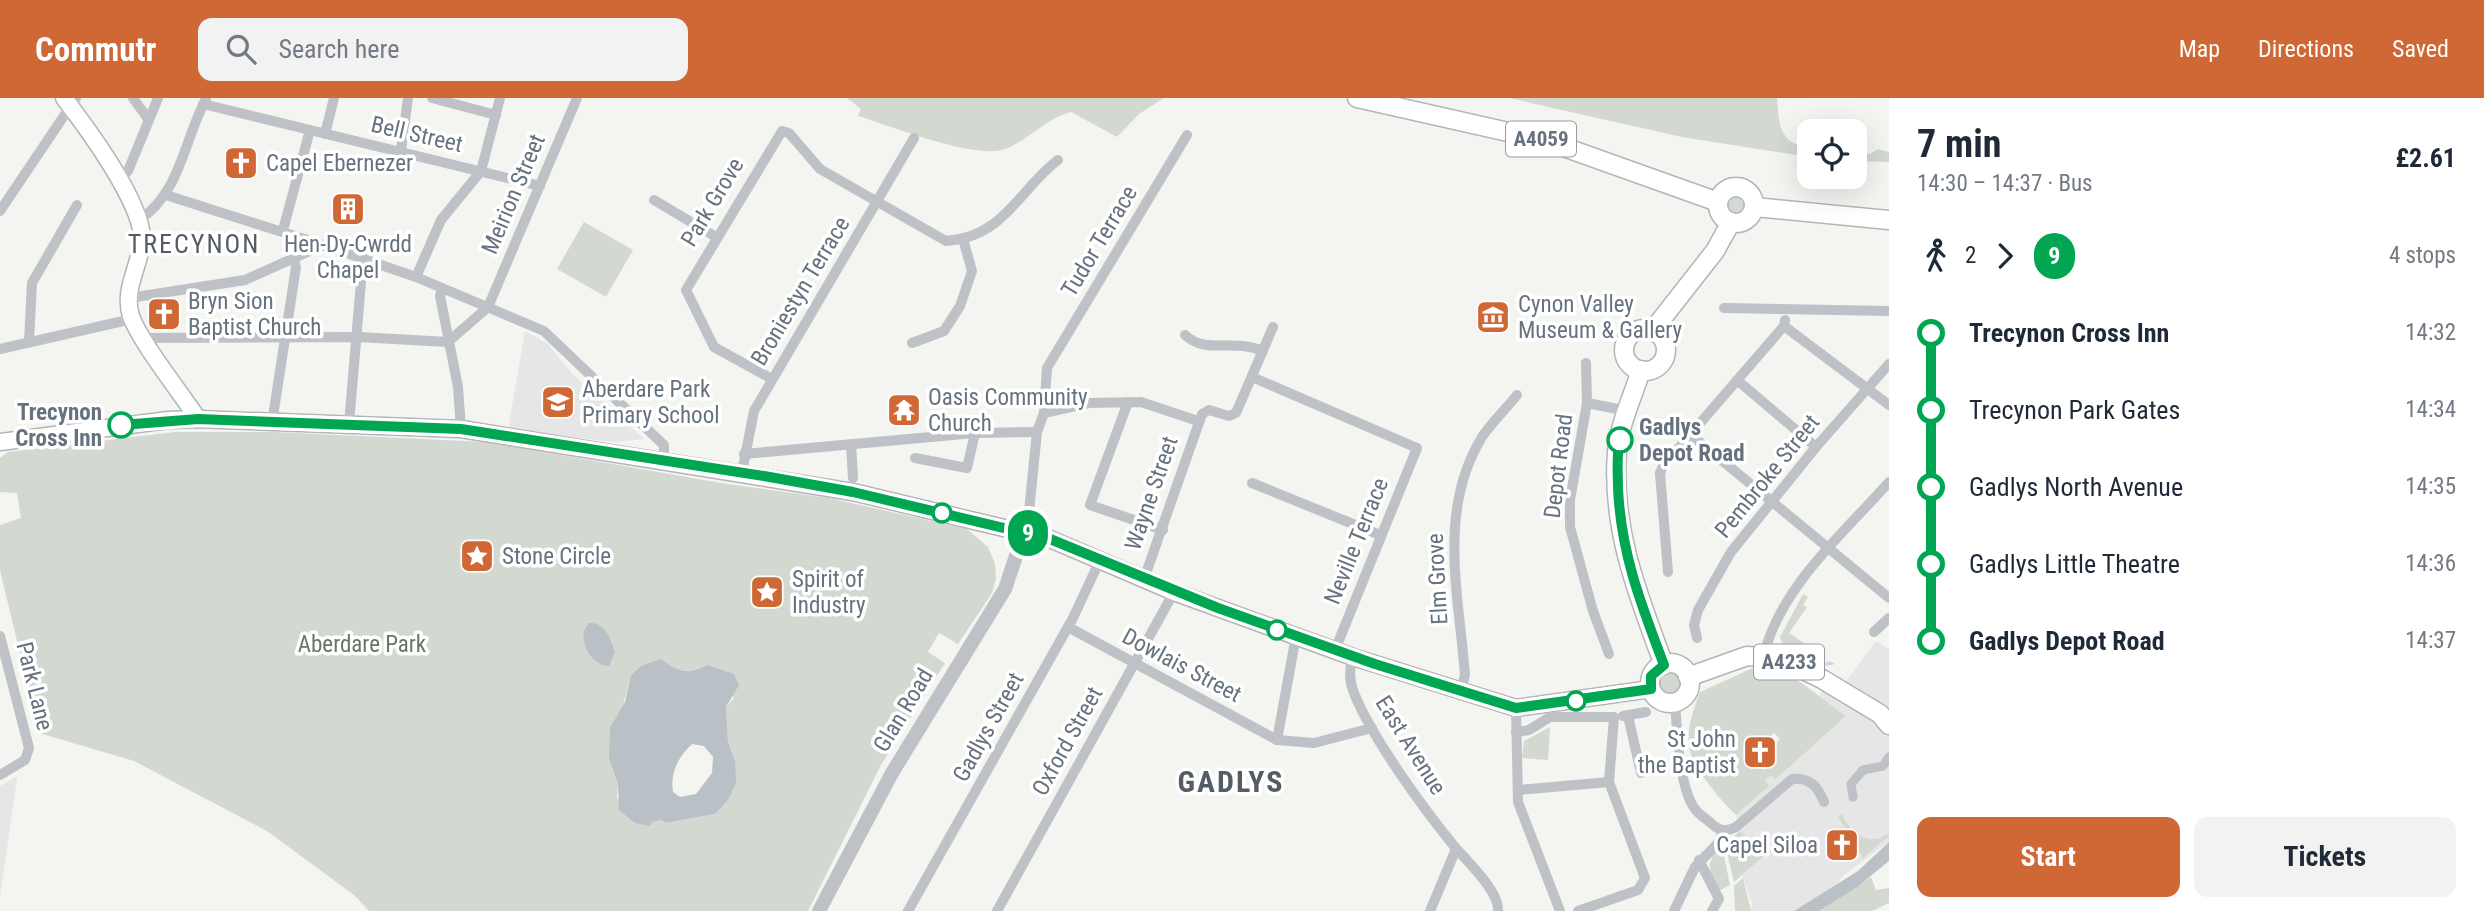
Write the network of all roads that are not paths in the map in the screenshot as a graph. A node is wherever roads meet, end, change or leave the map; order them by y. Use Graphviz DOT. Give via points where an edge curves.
graph roads {
  1 [pos="133,98"];
  2 [pos="158,98"];
  3 [pos="334,98"];
  4 [pos="408,98"];
  5 [pos="432,98"];
  6 [pos="500,98"];
  7 [pos="577,98"];
  8 [pos="1357,98"];
  9 [pos="70,101"];
  10 [pos="205,101"];
  11 [pos="496,116"];
  12 [pos="149,120"];
  13 [pos="310,131"];
  14 [pos="325,134"];
  15 [pos="1187,135"];
  16 [pos="914,138"];
  17 [pos="401,150"];
  18 [pos="1058,160"];
  19 [pos="481,171"];
  20 [pos="119,180"];
  21 [pos="540,186"];
  22 [pos="166,195"];
  23 [pos="654,200"];
  24 [pos="1718,202"];
  25 [pos="877,203"];
  26 [pos="77,205"];
  27 [pos="1755,207"];
  28 [pos="0,211"];
  29 [pos="139,220"];
  30 [pos="1889,220"];
  31 [pos="1731,222"];
  32 [pos="283,230"];
  33 [pos="716,237"];
  34 [pos="963,239"];
  35 [pos="323,246"];
  36 [pos="293,258"];
  37 [pos="363,258"];
  38 [pos="416,277"];
  39 [pos="442,288"];
  40 [pos="129,298"];
  41 [pos="488,306"];
  42 [pos="1724,308"];
  43 [pos="1786,311"];
  44 [pos="1889,311"];
  45 [pos="132,318"];
  46 [pos="1784,326"];
  47 [pos="1273,327"];
  48 [pos="1653,330"];
  49 [pos="1185,335"];
  50 [pos="358,337"];
  51 [pos="144,338"];
  52 [pos="284,338"];
  53 [pos="450,340"];
  54 [pos="29,342"];
  55 [pos="912,343"];
  56 [pos="0,349"];
  57 [pos="1263,351"];
  58 [pos="1586,363"];
  59 [pos="1889,364"];
  60 [pos="1641,370"];
  61 [pos="1252,377"];
  62 [pos="772,379"];
  63 [pos="1737,380"];
  64 [pos="1868,389"];
  65 [pos="1517,395"];
  66 [pos="1128,401"];
  67 [pos="1587,403"];
  68 [pos="1889,405"];
  69 [pos="1628,411"];
  70 [pos="1044,413"];
  71 [pos="198,419"];
  72 [pos="1198,421"];
  73 [pos="272,423"];
  74 [pos="349,424"];
  75 [pos="461,429"];
  76 [pos="1037,432"];
  77 [pos="975,433"];
  78 [pos="1691,435"];
  79 [pos="0,442"];
  80 [pos="851,444"];
  81 [pos="1816,447"];
  82 [pos="744,454"];
  83 [pos="915,458"];
  84 [pos="664,461"];
  85 [pos="741,472"];
  86 [pos="853,478"];
  87 [pos="1889,482"];
  88 [pos="1252,483"];
  89 [pos="1770,503"];
  90 [pos="1163,530"];
  91 [pos="1024,532"];
  92 [pos="1380,535"];
  93 [pos="1829,550"];
  94 [pos="1100,560"];
  95 [pos="1668,572"];
  96 [pos="1144,579"];
  97 [pos="1174,592"];
  98 [pos="1889,598"];
  99 [pos="1889,618"];
  100 [pos="1068,627"];
  101 [pos="1874,632"];
  102 [pos="0,636"];
  103 [pos="1296,636"];
  104 [pos="1697,638"];
  105 [pos="1335,650"];
  106 [pos="1609,654"];
  107 [pos="1764,655"];
  108 [pos="1353,657"];
  109 [pos="1135,663"];
  110 [pos="1664,665"];
  111 [pos="1688,677"];
  112 [pos="1651,689"];
  113 [pos="1460,692"];
  114 [pos="1675,702"];
  115 [pos="1516,708"];
  116 [pos="1646,712"];
  117 [pos="1629,716"];
  118 [pos="1614,718"];
  119 [pos="1886,718"];
  120 [pos="1372,728"];
  121 [pos="1516,732"];
  122 [pos="1277,740"];
  123 [pos="1889,757"];
  124 [pos="1641,773"];
  125 [pos="0,775"];
  126 [pos="1609,782"];
  127 [pos="1518,790"];
  128 [pos="1853,797"];
  129 [pos="1824,802"];
  130 [pos="1723,830"];
  131 [pos="1456,849"];
  132 [pos="1699,860"];
  133 [pos="823,910"];
  134 [pos="908,911"];
  135 [pos="997,911"];
  136 [pos="1430,911"];
  137 [pos="1498,911"];
  138 [pos="1560,911"];
  139 [pos="1578,911"];
  140 [pos="1674,911"];
  141 [pos="1712,911"];
  1 -- 12 [label="street"];
  2 -- 12 [label="street"];
  3 -- 14 [label="street"];
  4 -- 17 [label="street"];
  5 -- 11 [label="street"];
  6 -- 11 [label="street"];
  7 -- 21 [label="street, Meirion Street"];
  8 -- 24 [label="main road, A4059" via="1545,140"];
  9 -- 20 [label="main road"];
  9 -- 28 [label="street"];
  10 -- 13 [label="street, Bell Street"];
  10 -- 22 [label="street"];
  11 -- 19 [label="street"];
  12 -- 20 [label="street" via="128,171"];
  13 -- 14 [label="street, Bell Street"];
  13 -- 32 [label="street"];
  14 -- 17 [label="street, Bell Street"];
  15 -- 70 [label="street, Tudor Terrace" via="1046,368"];
  16 -- 25 [label="street, Broniestyn Terrace"];
  17 -- 19 [label="street, Bell Street"];
  18 -- 34 [label="street" via="1042,171 1001,220"];
  19 -- 21 [label="street, Bell Street"];
  19 -- 38 [label="street" via="441,220"];
  20 -- 29 [label="main road"];
  21 -- 41 [label="street, Meirion Street"];
  22 -- 29 [label="street"];
  22 -- 32 [label="street"];
  23 -- 33 [label="street"];
  24 -- 27 [label="main road" via="1730,188 1742,187 1752,195"];
  24 -- 31 [label="main road" via="1720,212"];
  25 -- 33 [label="street, Park Grove" via="820,169 789,133 782,131"];
  25 -- 34 [label="street" via="946,241"];
  25 -- 62 [label="street, Broniestyn Terrace"];
  26 -- 54 [label="street" via="32,283"];
  27 -- 30 [label="main road"];
  27 -- 31 [label="main road" via="1749,218"];
  29 -- 40 [label="main road" via="141,247"];
  31 -- 48 [label="main road" via="1715,251"];
  32 -- 35 [label="street"];
  33 -- 62 [label="street, Park Grove" via="686,290 714,347"];
  34 -- 55 [label="street" via="972,271 960,306 944,331"];
  35 -- 36 [label="street"];
  35 -- 37 [label="street"];
  36 -- 40 [label="street" via="244,280"];
  36 -- 52 [label="street" via="296,267"];
  37 -- 38 [label="street"];
  37 -- 50 [label="street"];
  38 -- 39 [label="street"];
  39 -- 41 [label="street"];
  39 -- 53 [label="street"];
  40 -- 45 [label="main road"];
  41 -- 53 [label="street"];
  41 -- 84 [label="street" via="544,331 664,445"];
  42 -- 43 [label="street"];
  43 -- 44 [label="street"];
  43 -- 46 [label="street"];
  45 -- 51 [label="main road"];
  45 -- 54 [label="street"];
  46 -- 63 [label="street"];
  46 -- 64 [label="street"];
  47 -- 57 [label="street"];
  48 -- 60 [label="main road" via="1663,339 1666,352 1654,368"];
  48 -- 60 [label="main road" via="1631,334 1625,344 1629,363"];
  49 -- 57 [label="street" via="1203,346 1247,344"];
  50 -- 52 [label="street"];
  50 -- 53 [label="street"];
  50 -- 74 [label="street"];
  51 -- 52 [label="street"];
  51 -- 71 [label="main road"];
  52 -- 73 [label="street"];
  53 -- 75 [label="street"];
  54 -- 56 [label="street"];
  57 -- 61 [label="street"];
  58 -- 67 [label="street, Depot Road"];
  59 -- 64 [label="street, Pembroke Street"];
  60 -- 69 [label="main road"];
  61 -- 72 [label="street" via="1236,413 1229,416 1209,410"];
  61 -- 92 [label="street, Neville Terrace" via="1418,448"];
  62 -- 82 [label="street, Broniestyn Terrace" via="754,411"];
  63 -- 78 [label="street"];
  63 -- 81 [label="street"];
  64 -- 68 [label="street"];
  64 -- 81 [label="street, Pembroke Street"];
  65 -- 113 [label="street, Elm Grove" via="1483,436 1459,496 1452,544 1465,675"];
  66 -- 70 [label="street" via="1089,403"];
  66 -- 72 [label="street"];
  66 -- 90 [label="street" via="1090,505"];
  67 -- 69 [label="street, Depot Road"];
  67 -- 106 [label="street, Depot Road" via="1570,500 1570,527"];
  69 -- 110 [label="main road" via="1617,451 1619,515 1630,576"];
  70 -- 76 [label="street"];
  71 -- 73 [label="main road"];
  71 -- 79 [label="main road"];
  72 -- 90 [label="street, Wayne Street"];
  73 -- 74 [label="main road"];
  74 -- 75 [label="main road"];
  75 -- 84 [label="main road"];
  76 -- 77 [label="street"];
  76 -- 91 [label="street"];
  77 -- 80 [label="street"];
  77 -- 83 [label="street" via="967,468"];
  78 -- 89 [label="street"];
  78 -- 95 [label="street" via="1660,473"];
  80 -- 82 [label="street"];
  80 -- 86 [label="street"];
  81 -- 89 [label="street, Pembroke Street"];
  82 -- 85 [label="street, Broniestyn Terrace"];
  84 -- 85 [label="main road"];
  85 -- 91 [label="main road" via="853,492"];
  87 -- 93 [label="street"];
  88 -- 92 [label="street"];
  89 -- 93 [label="street"];
  89 -- 104 [label="street, Pembroke Street" via="1731,552 1698,610 1692,626"];
  90 -- 96 [label="street, Wayne Street"];
  91 -- 94 [label="main road"];
  91 -- 133 [label="street, Glan Road" via="1005,589 892,773"];
  92 -- 105 [label="street, Neville Terrace"];
  93 -- 98 [label="street"];
  93 -- 107 [label="street" via="1796,588 1768,638"];
  94 -- 96 [label="main road"];
  94 -- 100 [label="street, Gadlys Street"];
  96 -- 97 [label="main road"];
  97 -- 103 [label="main road"];
  97 -- 109 [label="street, Oxford Street"];
  99 -- 101 [label="street"];
  100 -- 109 [label="street, Dowlais Street"];
  100 -- 134 [label="street, Gadlys Street"];
  102 -- 125 [label="street, Park Lane" via="29,748 25,760"];
  103 -- 105 [label="main road"];
  103 -- 122 [label="street"];
  105 -- 108 [label="main road"];
  107 -- 111 [label="main road, A4233" via="1732,660"];
  107 -- 119 [label="main road, A4233" via="1793,664"];
  108 -- 113 [label="main road"];
  108 -- 120 [label="street, East Avenue" via="1349,670 1353,692"];
  109 -- 122 [label="street, Dowlais Street"];
  109 -- 135 [label="street, Oxford Street"];
  110 -- 111 [label="main road" via="1676,665"];
  110 -- 112 [label="main road" via="1651,676"];
  111 -- 114 [label="main road" via="1686,694"];
  112 -- 114 [label="main road" via="1661,701"];
  112 -- 115 [label="main road"];
  113 -- 115 [label="main road"];
  114 -- 130 [label="street" via="1680,759 1690,797 1695,809"];
  115 -- 121 [label="street"];
  116 -- 117 [label="street"];
  117 -- 118 [label="street"];
  117 -- 124 [label="street"];
  118 -- 121 [label="street" via="1550,717"];
  118 -- 126 [label="street"];
  120 -- 122 [label="street" via="1314,743"];
  120 -- 131 [label="street, East Avenue"];
  121 -- 127 [label="street"];
  123 -- 128 [label="street" via="1882,766 1863,770 1851,784"];
  126 -- 127 [label="street"];
  126 -- 139 [label="street" via="1645,878 1638,890"];
  127 -- 138 [label="street" via="1518,803"];
  129 -- 130 [label="street" via="1813,784 1792,779 1736,827"];
  130 -- 132 [label="street" via="1719,842"];
  131 -- 136 [label="street"];
  131 -- 137 [label="street, East Avenue" via="1493,894"];
  132 -- 140 [label="street"];
  132 -- 141 [label="street" via="1719,899"];
}
